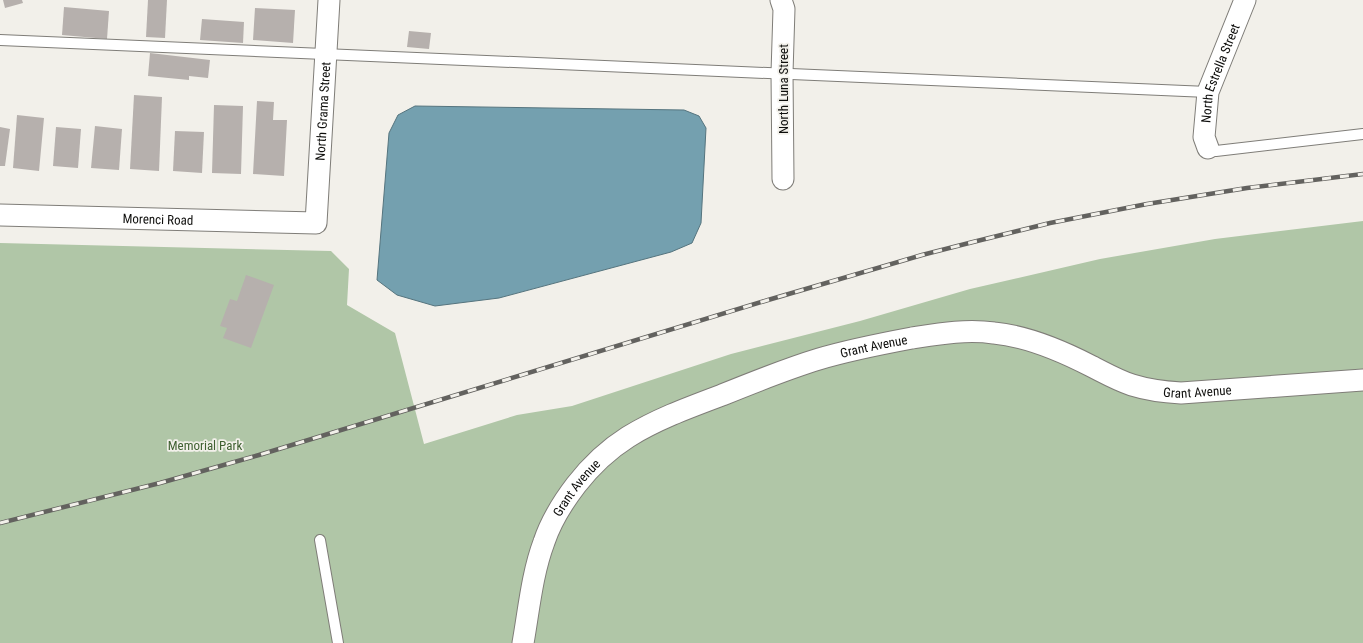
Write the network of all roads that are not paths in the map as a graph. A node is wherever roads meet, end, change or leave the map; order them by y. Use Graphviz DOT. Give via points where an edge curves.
graph roads {
  1 [pos="329,0"];
  2 [pos="781,0"];
  3 [pos="1245,0"];
  4 [pos="0,40"];
  5 [pos="326,54"];
  6 [pos="782,73"];
  7 [pos="1208,92"];
  8 [pos="1363,134"];
  9 [pos="1208,148"];
  10 [pos="783,179"];
  11 [pos="0,215"];
  12 [pos="316,223"];
  13 [pos="1363,380"];
  14 [pos="320,540"];
  15 [pos="338,643"];
  16 [pos="523,643"];
  1 -- 5 [label="street, North Grama Street"];
  2 -- 6 [label="street, North Luna Street" via="784,10"];
  3 -- 7 [label="street, North Estrella Street"];
  4 -- 5 [label="lane"];
  5 -- 6 [label="lane"];
  5 -- 12 [label="street, North Grama Street"];
  6 -- 7 [label="lane"];
  6 -- 10 [label="street, North Luna Street"];
  7 -- 9 [label="street, North Estrella Street" via="1204,137"];
  8 -- 9 [label="lane" via="1216,151"];
  11 -- 12 [label="street, Morenci Road"];
  13 -- 16 [label="street, Grant Avenue" via="1181,393 1152,390 1110,377 1063,353 1020,338 976,332 940,333 819,359 747,384 663,418 627,438 600,460 578,483 560,508 544,540 536,567"];
  14 -- 15 [label="lane"];
}
